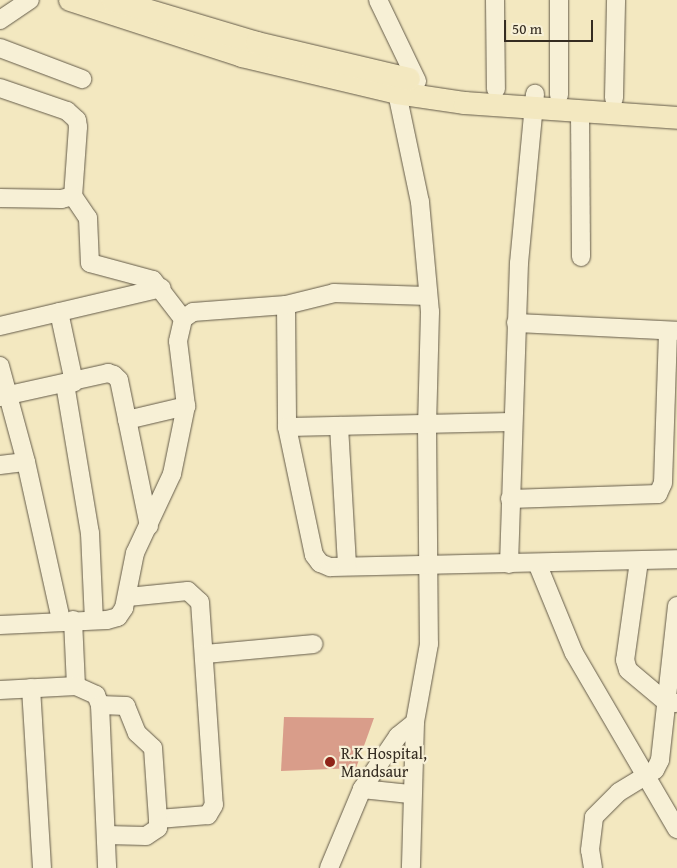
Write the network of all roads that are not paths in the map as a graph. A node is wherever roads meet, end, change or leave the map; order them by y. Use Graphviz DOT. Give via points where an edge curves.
graph roads {
  1 [pos="30,0"];
  2 [pos="70,0"];
  3 [pos="113,0"];
  4 [pos="378,0"];
  5 [pos="494,0"];
  6 [pos="559,0"];
  7 [pos="616,0"];
  8 [pos="142,11"];
  9 [pos="0,20"];
  10 [pos="0,48"];
  11 [pos="82,79"];
  12 [pos="417,81"];
  13 [pos="0,88"];
  14 [pos="496,89"];
  15 [pos="397,93"];
  16 [pos="559,95"];
  17 [pos="466,96"];
  18 [pos="614,98"];
  19 [pos="535,100"];
  20 [pos="677,103"];
  21 [pos="580,110"];
  22 [pos="677,118"];
  23 [pos="73,196"];
  24 [pos="0,198"];
  25 [pos="581,257"];
  26 [pos="162,288"];
  27 [pos="428,296"];
  28 [pos="286,305"];
  29 [pos="59,312"];
  30 [pos="183,319"];
  31 [pos="516,323"];
  32 [pos="0,326"];
  33 [pos="672,331"];
  34 [pos="0,366"];
  35 [pos="70,383"];
  36 [pos="4,397"];
  37 [pos="186,406"];
  38 [pos="127,420"];
  39 [pos="513,422"];
  40 [pos="427,424"];
  41 [pos="339,426"];
  42 [pos="287,427"];
  43 [pos="26,462"];
  44 [pos="0,465"];
  45 [pos="510,499"];
  46 [pos="149,526"];
  47 [pos="677,559"];
  48 [pos="638,561"];
  49 [pos="537,563"];
  50 [pos="429,564"];
  51 [pos="509,564"];
  52 [pos="347,566"];
  53 [pos="128,597"];
  54 [pos="677,606"];
  55 [pos="67,620"];
  56 [pos="94,620"];
  57 [pos="0,624"];
  58 [pos="314,644"];
  59 [pos="206,654"];
  60 [pos="76,686"];
  61 [pos="31,688"];
  62 [pos="0,690"];
  63 [pos="672,703"];
  64 [pos="100,705"];
  65 [pos="415,722"];
  66 [pos="646,778"];
  67 [pos="362,789"];
  68 [pos="410,794"];
  69 [pos="158,819"];
  70 [pos="677,829"];
  71 [pos="106,835"];
  72 [pos="42,868"];
  73 [pos="108,868"];
  74 [pos="329,868"];
  75 [pos="411,868"];
  76 [pos="593,868"];
  1 -- 9 [label="street"];
  2 -- 8 [label="main road"];
  3 -- 8 [label="main road"];
  4 -- 12 [label="street"];
  5 -- 14 [label="street"];
  6 -- 16 [label="street"];
  7 -- 18 [label="street"];
  8 -- 12 [label="main road"];
  8 -- 15 [label="main road" via="242,56"];
  10 -- 11 [label="street"];
  12 -- 17 [label="main road"];
  13 -- 23 [label="street" via="67,110 77,120"];
  14 -- 17 [label="main road"];
  14 -- 19 [label="main road"];
  15 -- 17 [label="main road"];
  15 -- 27 [label="street" via="420,202"];
  16 -- 18 [label="main road"];
  16 -- 19 [label="main road"];
  17 -- 19 [label="main road"];
  18 -- 20 [label="main road"];
  19 -- 21 [label="main road"];
  19 -- 31 [label="street"];
  21 -- 22 [label="main road"];
  21 -- 25 [label="street"];
  23 -- 24 [label="street" via="61,200"];
  23 -- 26 [label="street" via="88,218 90,263 96,268 142,275"];
  26 -- 29 [label="street"];
  26 -- 30 [label="street"];
  27 -- 28 [label="street" via="334,293"];
  27 -- 40 [label="street"];
  28 -- 30 [label="street" via="193,312"];
  28 -- 42 [label="street"];
  29 -- 32 [label="street"];
  29 -- 35 [label="street"];
  30 -- 37 [label="street" via="178,341"];
  31 -- 33 [label="street"];
  31 -- 39 [label="street"];
  33 -- 45 [label="street" via="663,483 658,494"];
  34 -- 36 [label="street"];
  35 -- 36 [label="street"];
  35 -- 38 [label="street" via="108,373 114,375 119,380"];
  35 -- 56 [label="street" via="90,533"];
  36 -- 43 [label="street"];
  37 -- 38 [label="street"];
  37 -- 46 [label="street" via="172,474"];
  38 -- 46 [label="street"];
  39 -- 40 [label="street"];
  39 -- 45 [label="street"];
  40 -- 41 [label="street"];
  40 -- 50 [label="street"];
  41 -- 42 [label="street"];
  41 -- 52 [label="street"];
  42 -- 52 [label="street" via="314,555 320,563 330,567"];
  43 -- 44 [label="street"];
  43 -- 55 [label="street"];
  45 -- 51 [label="street"];
  46 -- 53 [label="street" via="135,553"];
  47 -- 48 [label="street"];
  48 -- 49 [label="street"];
  48 -- 63 [label="street" via="625,660 628,670"];
  49 -- 51 [label="street"];
  49 -- 66 [label="street" via="574,653"];
  50 -- 51 [label="street"];
  50 -- 52 [label="street"];
  50 -- 65 [label="street" via="429,644"];
  53 -- 56 [label="street" via="118,617"];
  53 -- 59 [label="street" via="179,591 195,594 200,602"];
  54 -- 63 [label="street"];
  55 -- 56 [label="street"];
  55 -- 57 [label="street"];
  55 -- 60 [label="street"];
  58 -- 59 [label="street"];
  59 -- 69 [label="street" via="214,805 208,815"];
  60 -- 61 [label="street"];
  60 -- 64 [label="street" via="96,695"];
  61 -- 62 [label="street"];
  61 -- 72 [label="street"];
  63 -- 66 [label="street" via="660,760"];
  64 -- 69 [label="street" via="126,706 137,733 153,748"];
  64 -- 71 [label="street"];
  65 -- 67 [label="street" via="398,736"];
  65 -- 68 [label="street"];
  66 -- 70 [label="street"];
  66 -- 76 [label="street" via="619,792 594,817 590,850"];
  67 -- 68 [label="street"];
  67 -- 74 [label="street"];
  68 -- 75 [label="street"];
  69 -- 71 [label="street" via="153,833"];
  71 -- 73 [label="street"];
}
